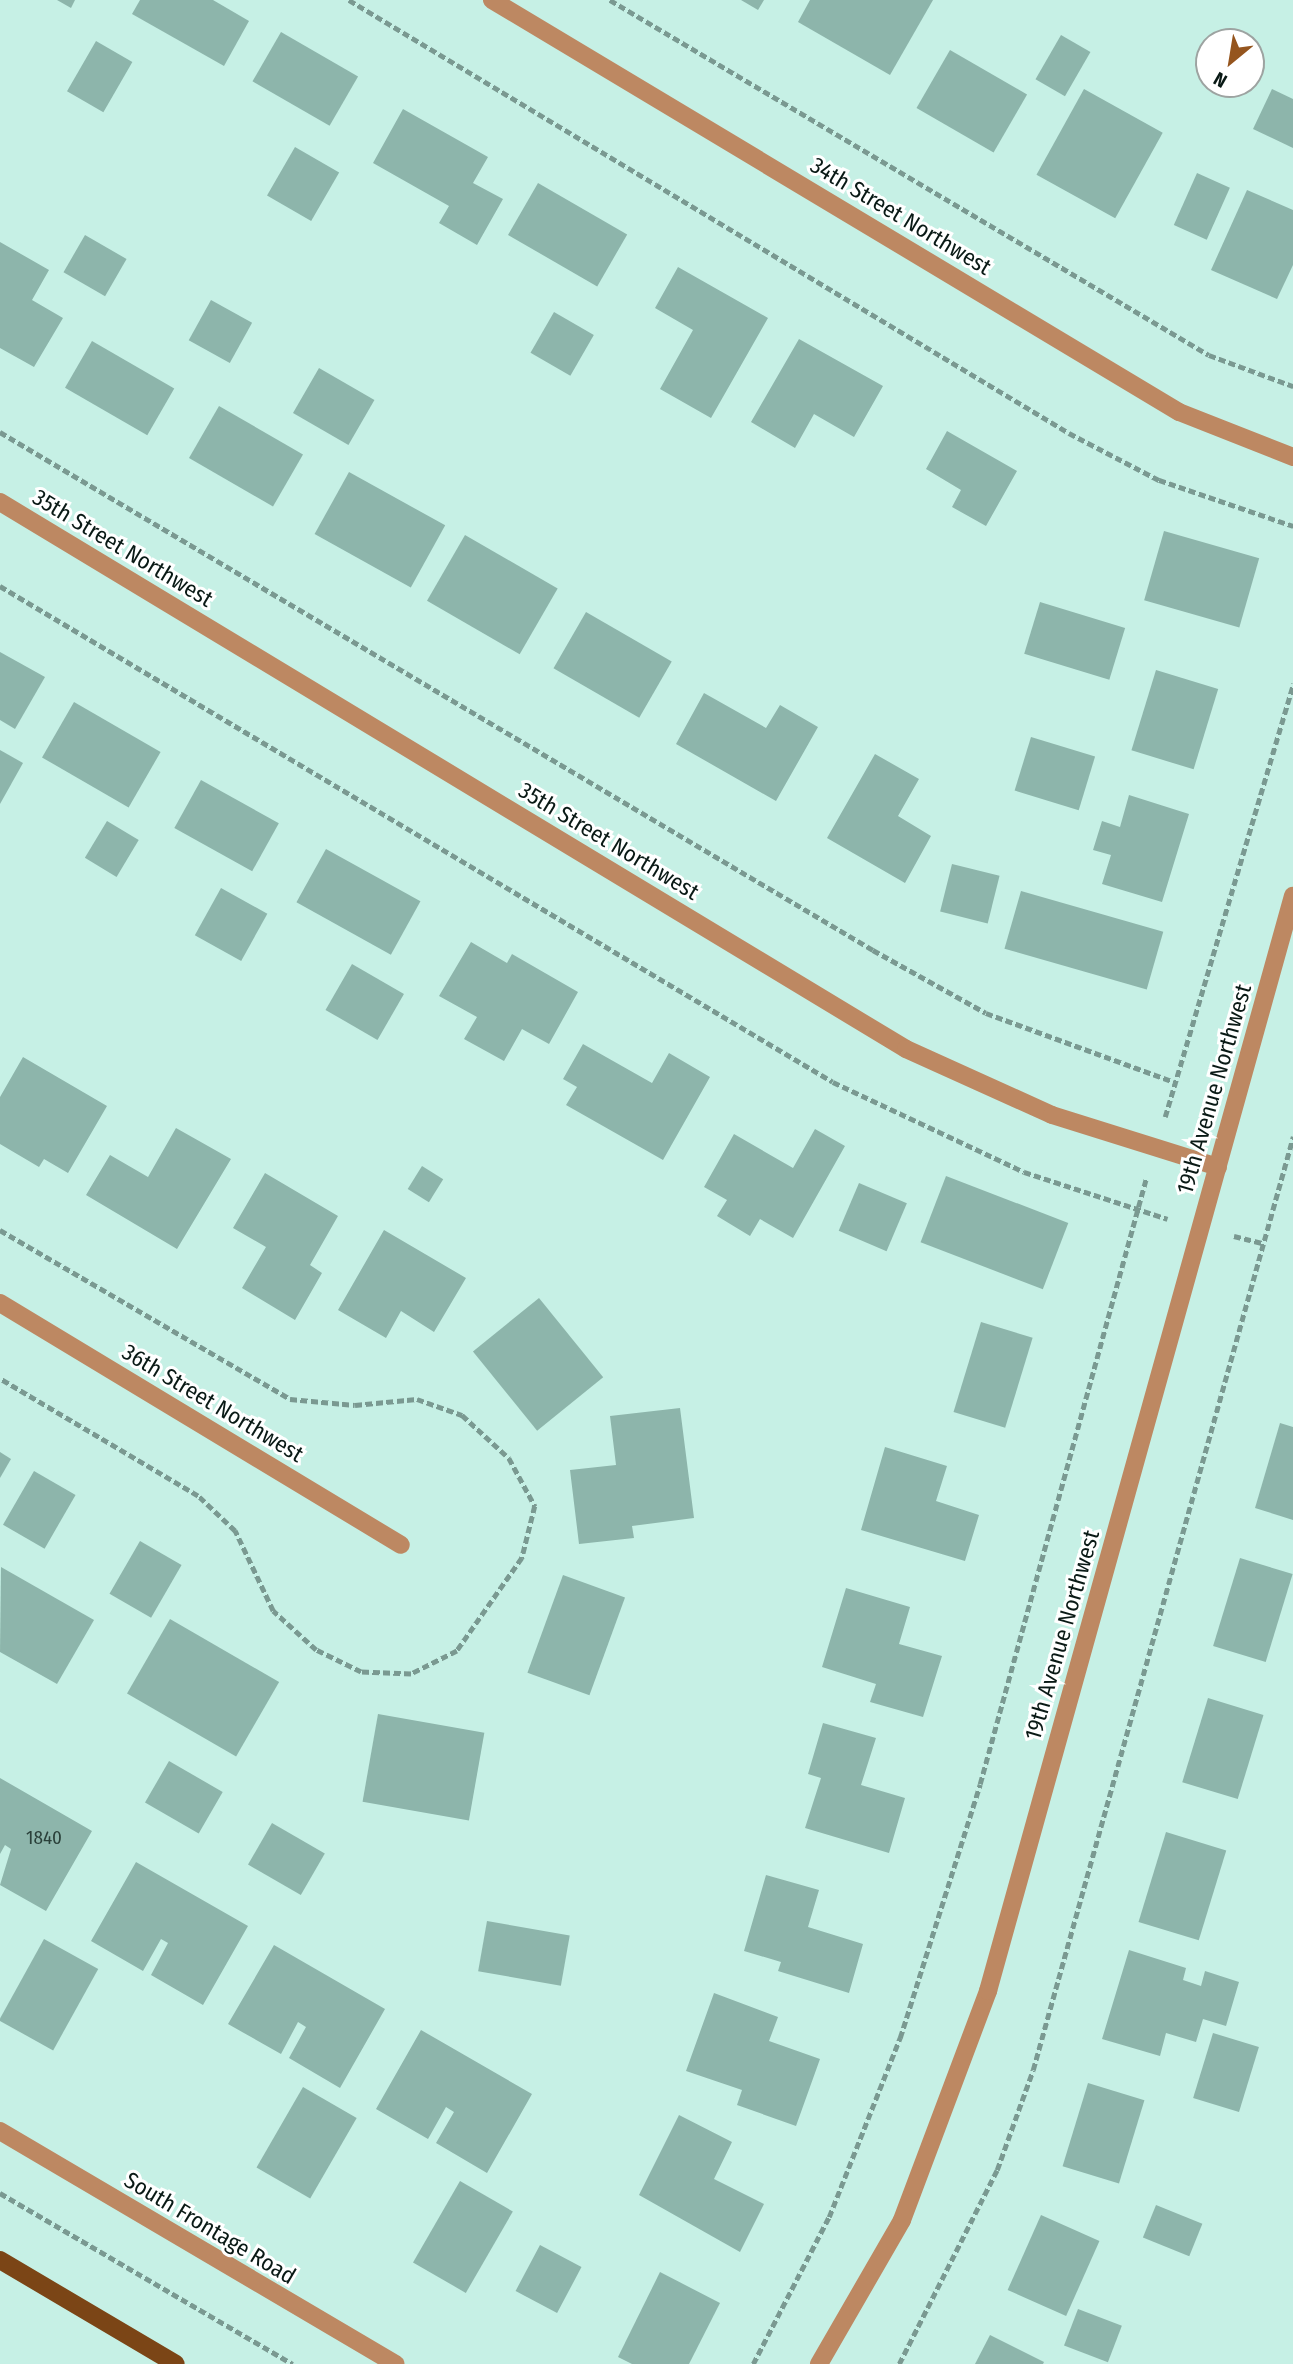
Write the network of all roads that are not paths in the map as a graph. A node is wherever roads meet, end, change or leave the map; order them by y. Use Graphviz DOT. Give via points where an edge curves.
graph roads {
  1 [pos="492,0"];
  2 [pos="1293,457"];
  3 [pos="0,502"];
  4 [pos="1293,896"];
  5 [pos="1218,1167"];
  6 [pos="0,1303"];
  7 [pos="401,1545"];
  8 [pos="0,2132"];
  9 [pos="0,2260"];
  10 [pos="176,2364"];
  11 [pos="395,2364"];
  12 [pos="819,2364"];
  1 -- 2 [label="street, 34th Street Northwest" via="1180,412"];
  3 -- 5 [label="street, 35th Street Northwest" via="906,1049 1052,1115"];
  4 -- 5 [label="street, 19th Avenue Northwest"];
  5 -- 12 [label="street, 19th Avenue Northwest" via="988,1991 902,2220"];
  6 -- 7 [label="street, 36th Street Northwest"];
  8 -- 11 [label="street, South Frontage Road"];
  9 -- 10 [label="main road"];
}
